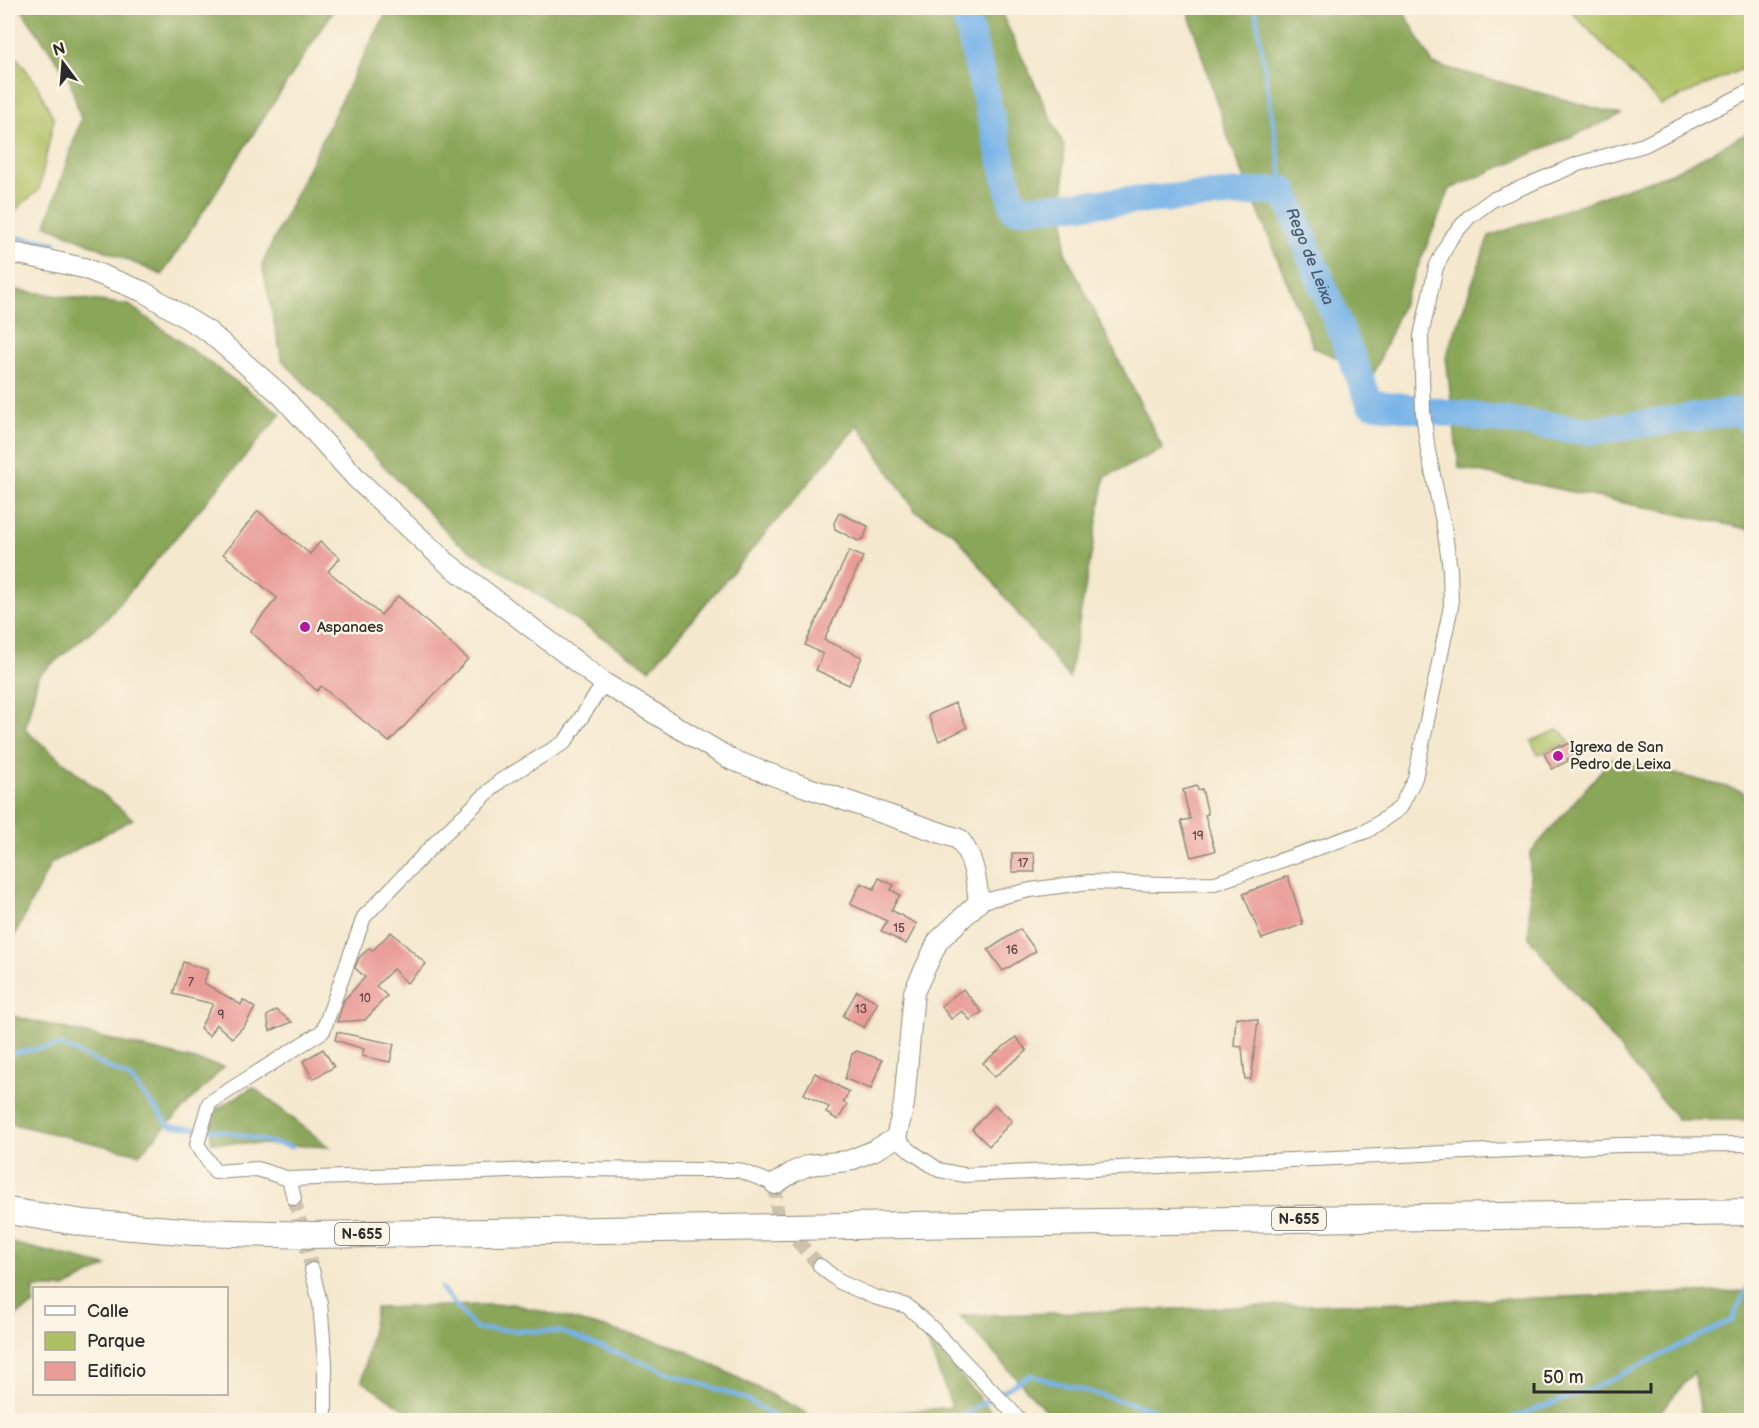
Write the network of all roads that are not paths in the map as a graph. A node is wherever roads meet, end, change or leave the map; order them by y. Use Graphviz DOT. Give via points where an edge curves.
graph roads {
  1 [pos="1752,90"];
  2 [pos="8,254"];
  3 [pos="604,682"];
  4 [pos="979,902"];
  5 [pos="896,1138"];
  6 [pos="1752,1144"];
  7 [pos="289,1179"];
  8 [pos="775,1184"];
  9 [pos="294,1198"];
  10 [pos="8,1211"];
  11 [pos="1752,1212"];
  12 [pos="820,1266"];
  13 [pos="312,1270"];
  14 [pos="325,1420"];
  15 [pos="1020,1420"];
  1 -- 4 [label="street" via="1644,145 1578,164 1492,200 1469,217 1445,248 1436,267 1421,347 1423,412 1444,527 1451,606 1415,778 1400,808 1367,831 1215,883 1089,882"];
  2 -- 3 [label="street" via="84,268 144,291 209,332 280,395 358,480 447,563"];
  3 -- 4 [label="street" via="732,760 960,838 975,868"];
  3 -- 7 [label="street" via="565,742 500,781 364,917 322,1031 209,1103 197,1144 215,1172 257,1169"];
  4 -- 5 [label="street" via="938,941 914,992 904,1104"];
  5 -- 6 [label="street" via="939,1170 964,1175 1620,1145"];
  5 -- 8 [label="street" via="848,1161 809,1165"];
  7 -- 8 [label="street" via="562,1169 738,1170"];
  7 -- 9 [label="street"];
  10 -- 11 [label="highway, N-655, bridge" via="206,1233 313,1235"];
  12 -- 15 [label="street" via="840,1282 907,1306"];
  13 -- 14 [label="street" via="320,1303"];
}
